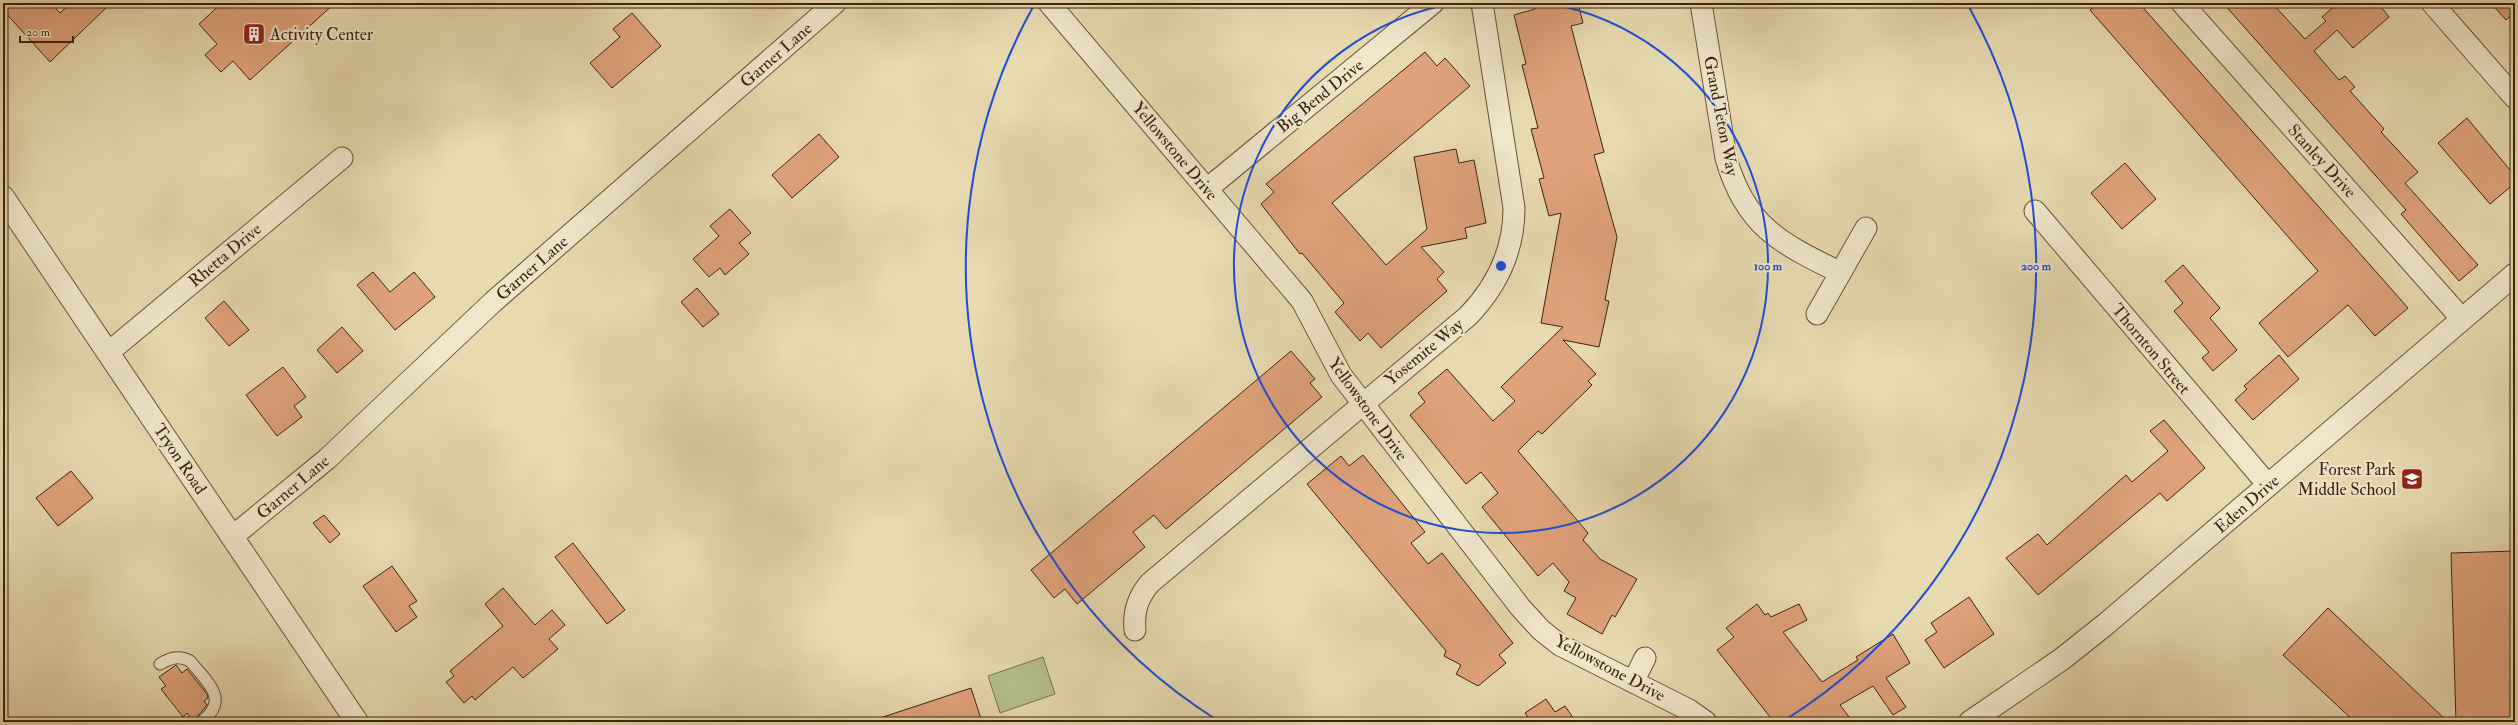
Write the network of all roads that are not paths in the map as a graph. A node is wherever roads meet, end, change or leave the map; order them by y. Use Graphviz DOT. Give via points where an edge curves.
graph roads {
  1 [pos="835,3"];
  2 [pos="1049,3"];
  3 [pos="1433,3"];
  4 [pos="1482,3"];
  5 [pos="1701,3"];
  6 [pos="2182,3"];
  7 [pos="2432,3"];
  8 [pos="2515,98"];
  9 [pos="342,158"];
  10 [pos="1207,188"];
  11 [pos="3,197"];
  12 [pos="2035,211"];
  13 [pos="1866,228"];
  14 [pos="1839,272"];
  15 [pos="2515,274"];
  16 [pos="1817,314"];
  17 [pos="2462,319"];
  18 [pos="109,352"];
  19 [pos="1362,403"];
  20 [pos="2268,485"];
  21 [pos="232,537"];
  22 [pos="1134,630"];
  23 [pos="1645,658"];
  24 [pos="160,664"];
  25 [pos="1633,682"];
  26 [pos="201,722"];
  27 [pos="356,722"];
  28 [pos="1706,722"];
  29 [pos="1970,722"];
  1 -- 21 [label="street, Garner Lane" via="493,302 327,459"];
  2 -- 10 [label="street, Yellowstone Drive"];
  3 -- 10 [label="street, Big Bend Drive"];
  4 -- 19 [label="street, Yosemite Way" via="1513,194 1514,221 1508,250 1495,282 1478,306"];
  5 -- 14 [label="street, Grand Teton Way" via="1731,178 1756,220 1778,240"];
  6 -- 17 [label="street, Stanley Drive"];
  7 -- 8 [label="street"];
  9 -- 18 [label="street, Rhetta Drive"];
  10 -- 19 [label="street, Yellowstone Drive" via="1302,301 1333,364"];
  11 -- 18 [label="street, Tryon Road"];
  12 -- 20 [label="street, Thornton Street"];
  13 -- 14 [label="street"];
  14 -- 16 [label="street"];
  15 -- 17 [label="street, Eden Drive"];
  17 -- 20 [label="street, Eden Drive"];
  18 -- 21 [label="street, Tryon Road"];
  19 -- 22 [label="street, Yosemite Way" via="1150,583 1141,594 1136,607"];
  19 -- 25 [label="street, Yellowstone Drive" via="1520,607 1541,630 1560,645"];
  20 -- 29 [label="street, Eden Drive" via="2100,629"];
  21 -- 27 [label="street, Tryon Road"];
  23 -- 25 [label="street"];
  24 -- 26 [label="lane" via="173,657 185,658 214,691 214,710"];
  25 -- 28 [label="street, Yellowstone Drive" via="1689,710"];
}
